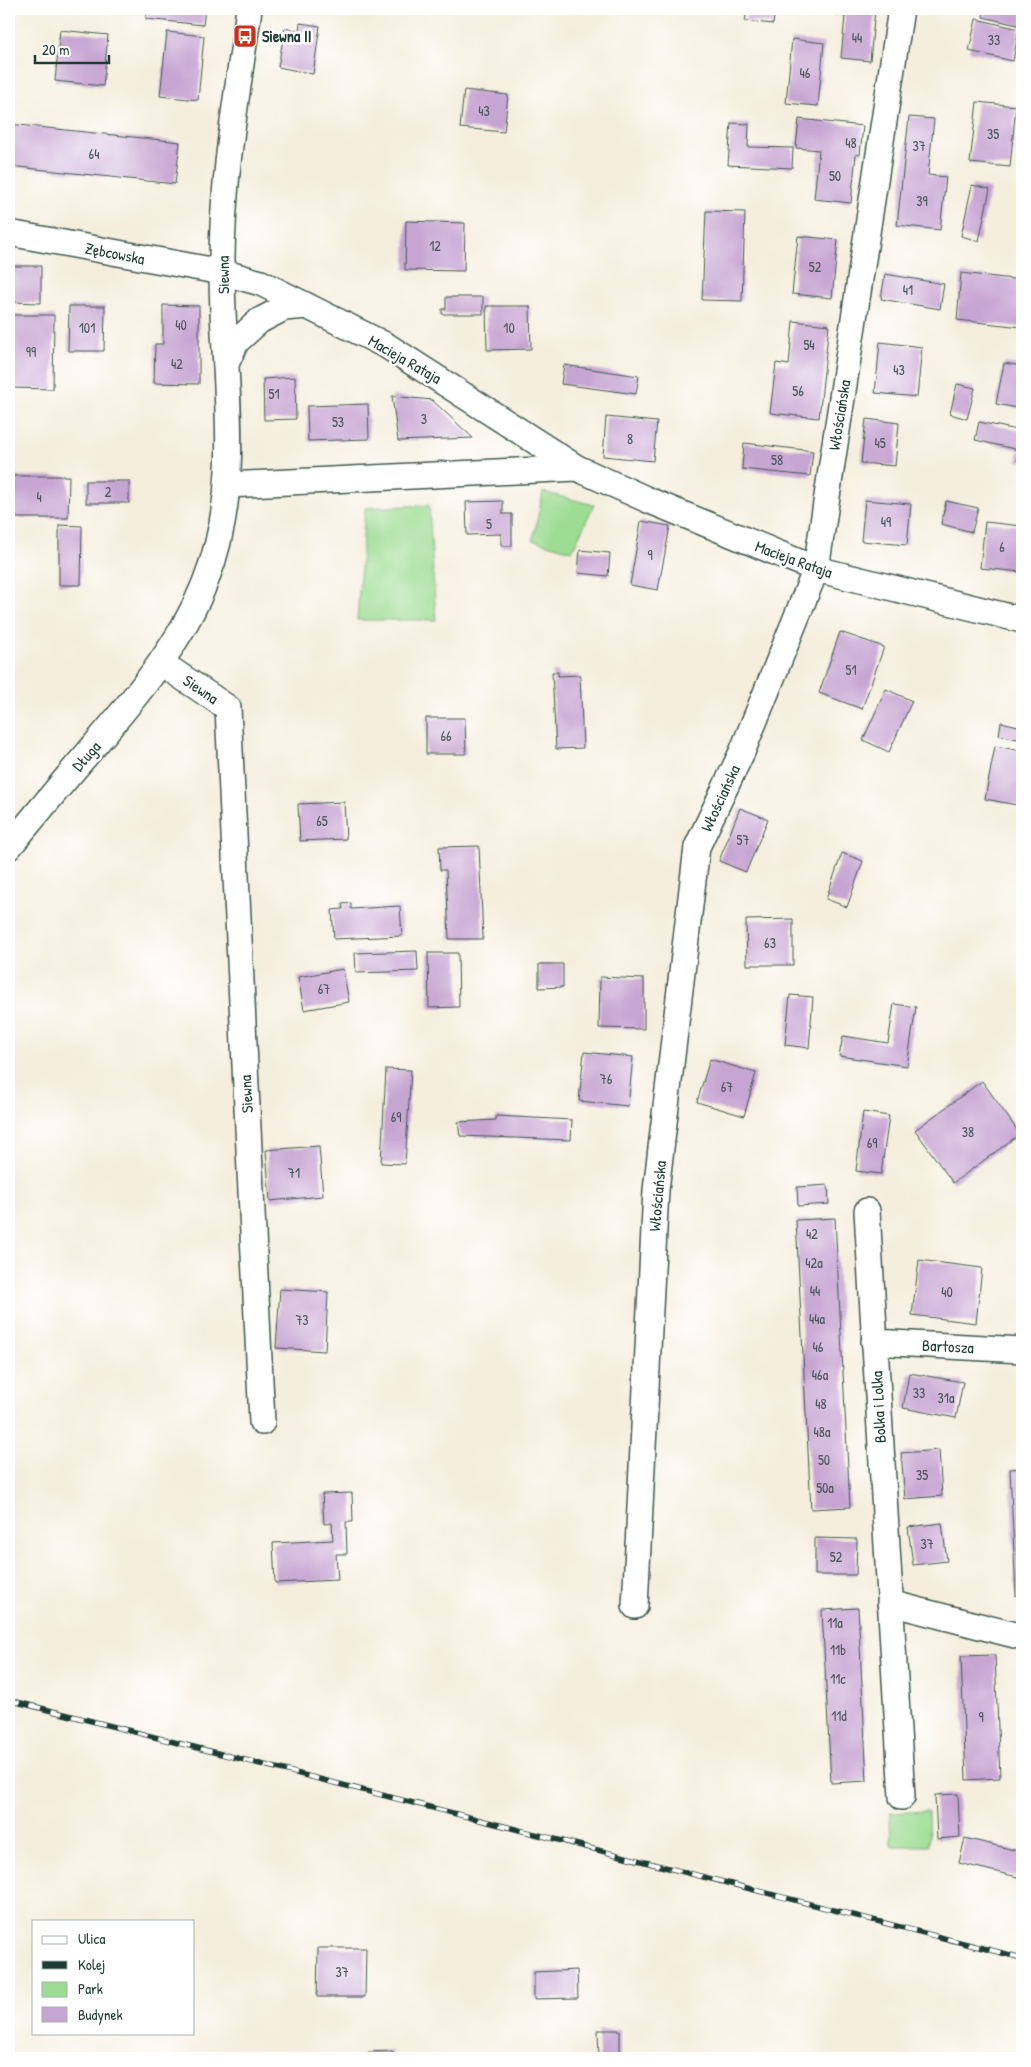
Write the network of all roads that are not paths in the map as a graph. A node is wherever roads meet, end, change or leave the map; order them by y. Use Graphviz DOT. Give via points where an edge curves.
graph roads {
  1 [pos="249,9"];
  2 [pos="901,9"];
  3 [pos="9,233"];
  4 [pos="222,272"];
  5 [pos="307,306"];
  6 [pos="226,364"];
  7 [pos="577,468"];
  8 [pos="228,485"];
  9 [pos="816,569"];
  10 [pos="1022,620"];
  11 [pos="161,663"];
  12 [pos="9,847"];
  13 [pos="867,1211"];
  14 [pos="874,1342"];
  15 [pos="1022,1350"];
  16 [pos="262,1422"];
  17 [pos="890,1603"];
  18 [pos="635,1606"];
  19 [pos="1022,1637"];
  20 [pos="902,1797"];
  1 -- 4 [label="street, Siewna" via="234,115"];
  2 -- 9 [label="street, Włościańska"];
  3 -- 4 [label="street, Zębcowska"];
  4 -- 5 [label="street, Macieja Rataja" via="261,283"];
  4 -- 6 [label="street, Siewna"];
  5 -- 6 [label="street" via="284,308 259,320 236,342"];
  5 -- 7 [label="street, Macieja Rataja" via="387,346"];
  6 -- 8 [label="street, Siewna"];
  7 -- 8 [label="street, Macieja Rataja"];
  7 -- 9 [label="street, Macieja Rataja"];
  8 -- 11 [label="street, Siewna" via="222,530 207,579 189,619"];
  9 -- 10 [label="street, Macieja Rataja"];
  9 -- 18 [label="street, Włościańska" via="742,752 697,847 656,1190"];
  11 -- 12 [label="street, Długa"];
  11 -- 16 [label="street, Siewna" via="228,708"];
  13 -- 14 [label="street, Bolka i Lolka"];
  14 -- 15 [label="street, Bartosza"];
  14 -- 17 [label="street, Bolka i Lolka"];
  17 -- 19 [label="street"];
  17 -- 20 [label="street, Bolka i Lolka"];
}
